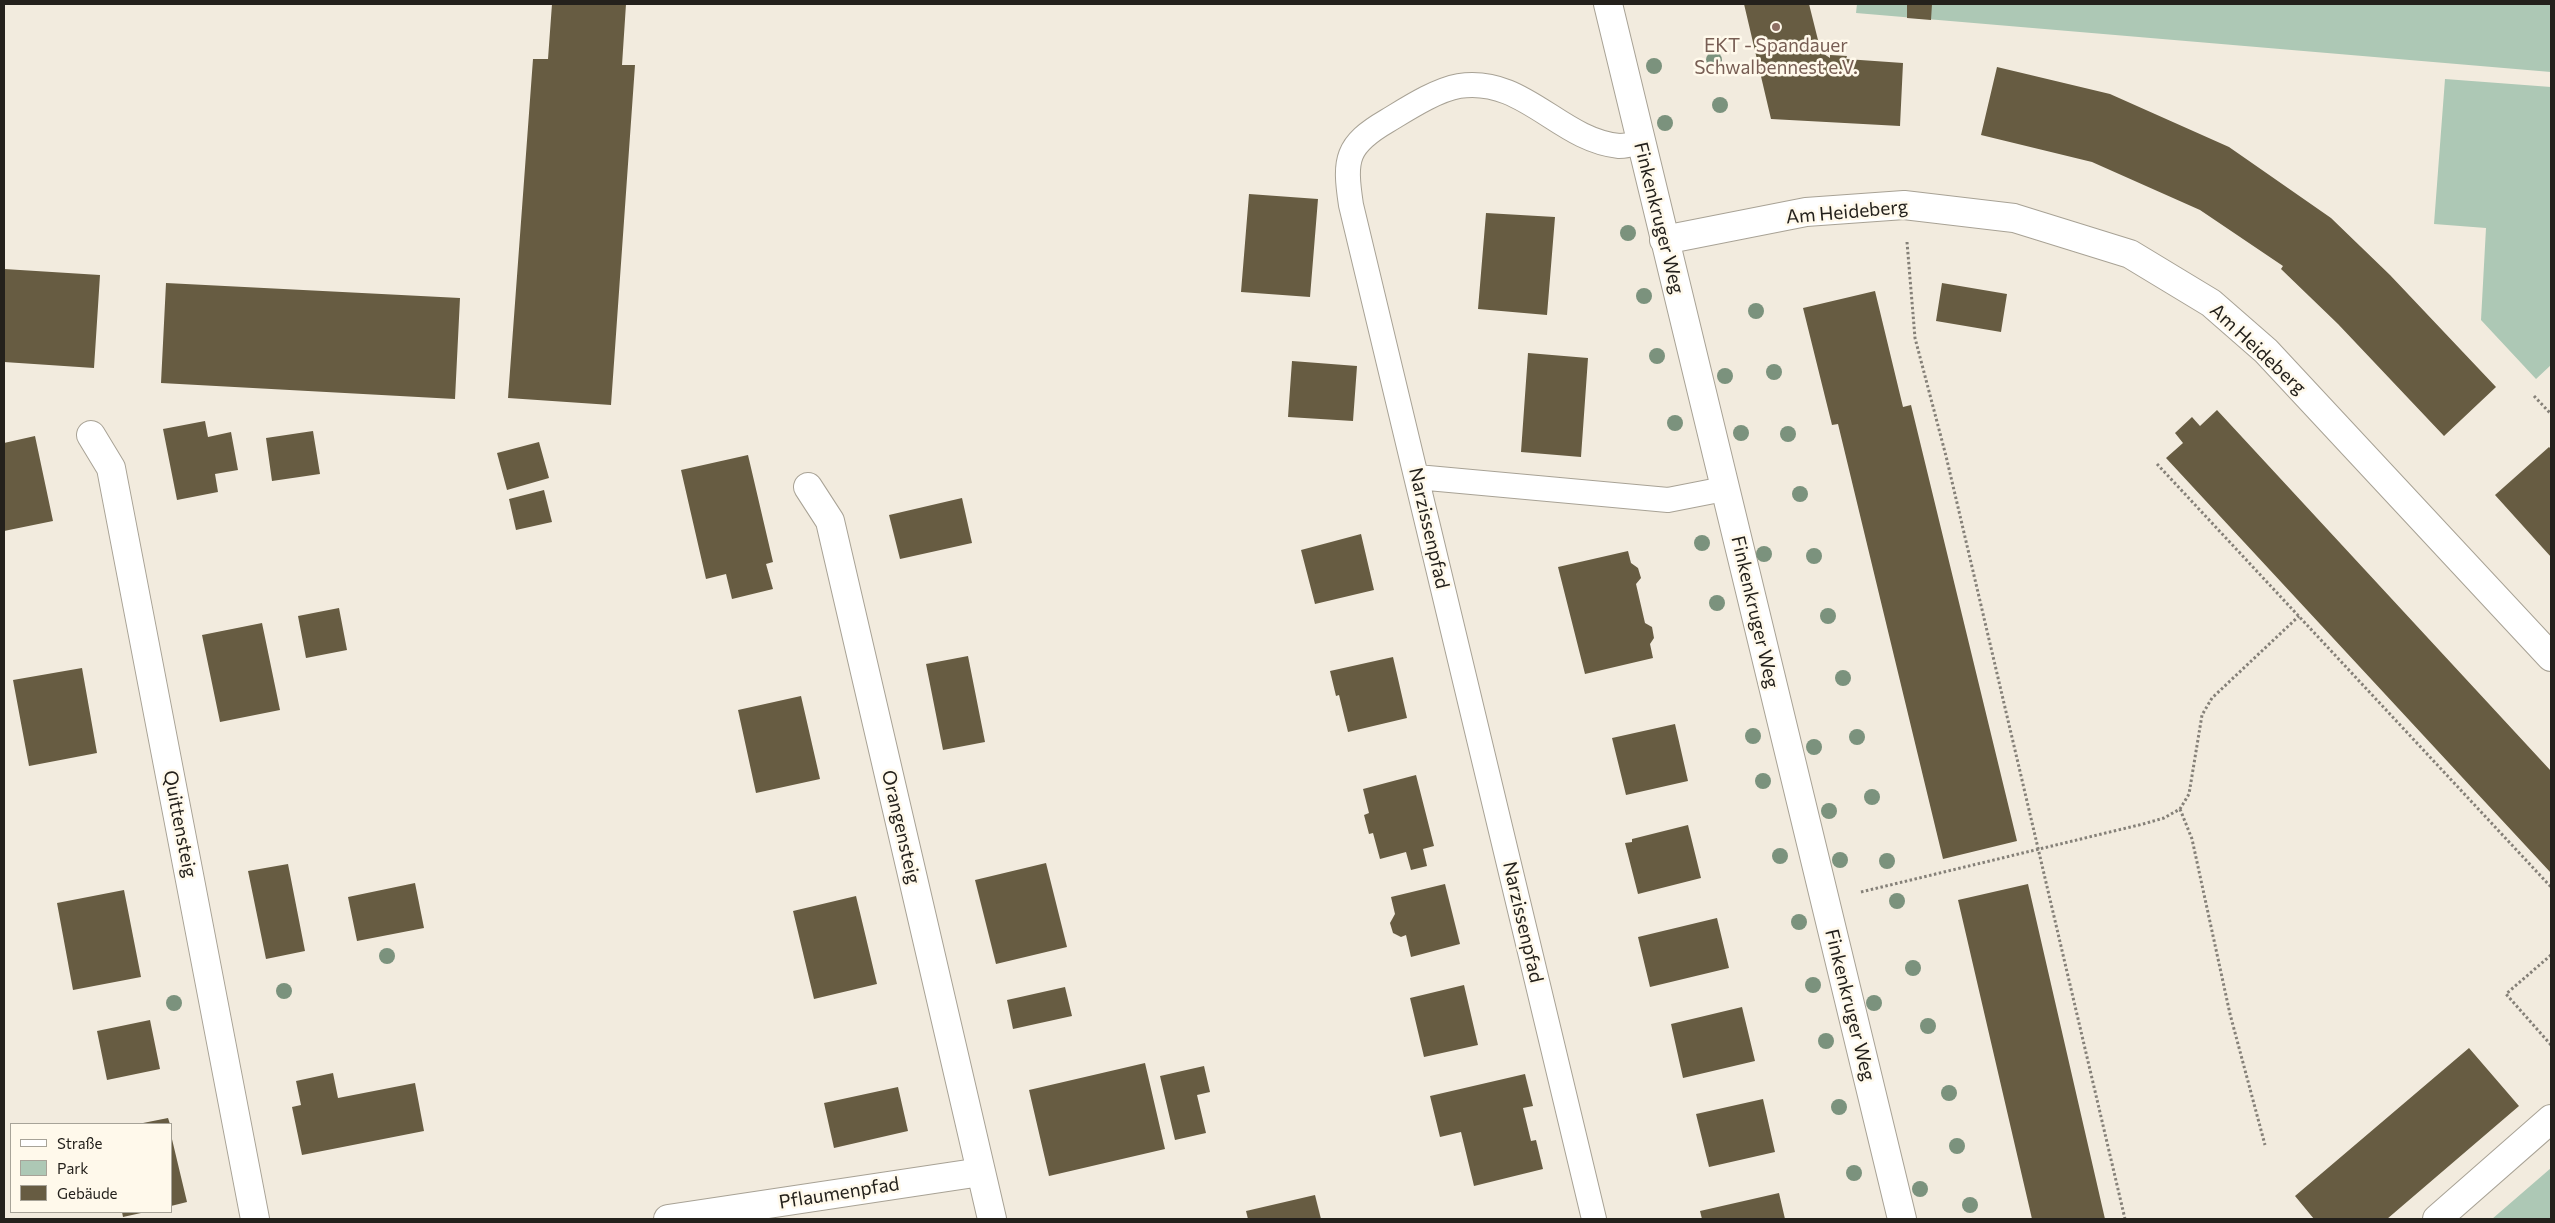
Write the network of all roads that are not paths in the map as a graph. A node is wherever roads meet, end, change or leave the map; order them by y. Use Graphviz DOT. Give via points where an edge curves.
graph roads {
  1 [pos="1608,4"];
  2 [pos="1641,142"];
  3 [pos="1664,240"];
  4 [pos="91,435"];
  5 [pos="1418,477"];
  6 [pos="808,487"];
  7 [pos="1724,489"];
  8 [pos="2551,657"];
  9 [pos="2551,1118"];
  10 [pos="982,1172"];
  11 [pos="255,1219"];
  12 [pos="668,1219"];
  13 [pos="992,1219"];
  14 [pos="1594,1219"];
  15 [pos="1902,1219"];
  16 [pos="2437,1219"];
  1 -- 2 [label="street, Finkenkruger Weg"];
  2 -- 3 [label="street, Finkenkruger Weg"];
  2 -- 5 [label="lane, Narzissenpfad" via="1620,146 1598,141 1567,128 1534,105 1499,87 1458,86 1408,108 1369,132 1352,150 1346,174 1351,205"];
  3 -- 7 [label="street, Finkenkruger Weg"];
  3 -- 8 [label="street, Am Heideberg" via="1806,212 1904,205 2014,218 2130,254 2211,303 2266,352"];
  4 -- 11 [label="street, Quittensteig" via="111,468"];
  5 -- 7 [label="lane" via="1668,500"];
  5 -- 14 [label="lane, Narzissenpfad"];
  6 -- 10 [label="street, Orangensteig" via="830,521"];
  7 -- 15 [label="street, Finkenkruger Weg"];
  9 -- 16 [label="street"];
  10 -- 12 [label="street, Pflaumenpfad"];
  10 -- 13 [label="street, Orangensteig"];
}
